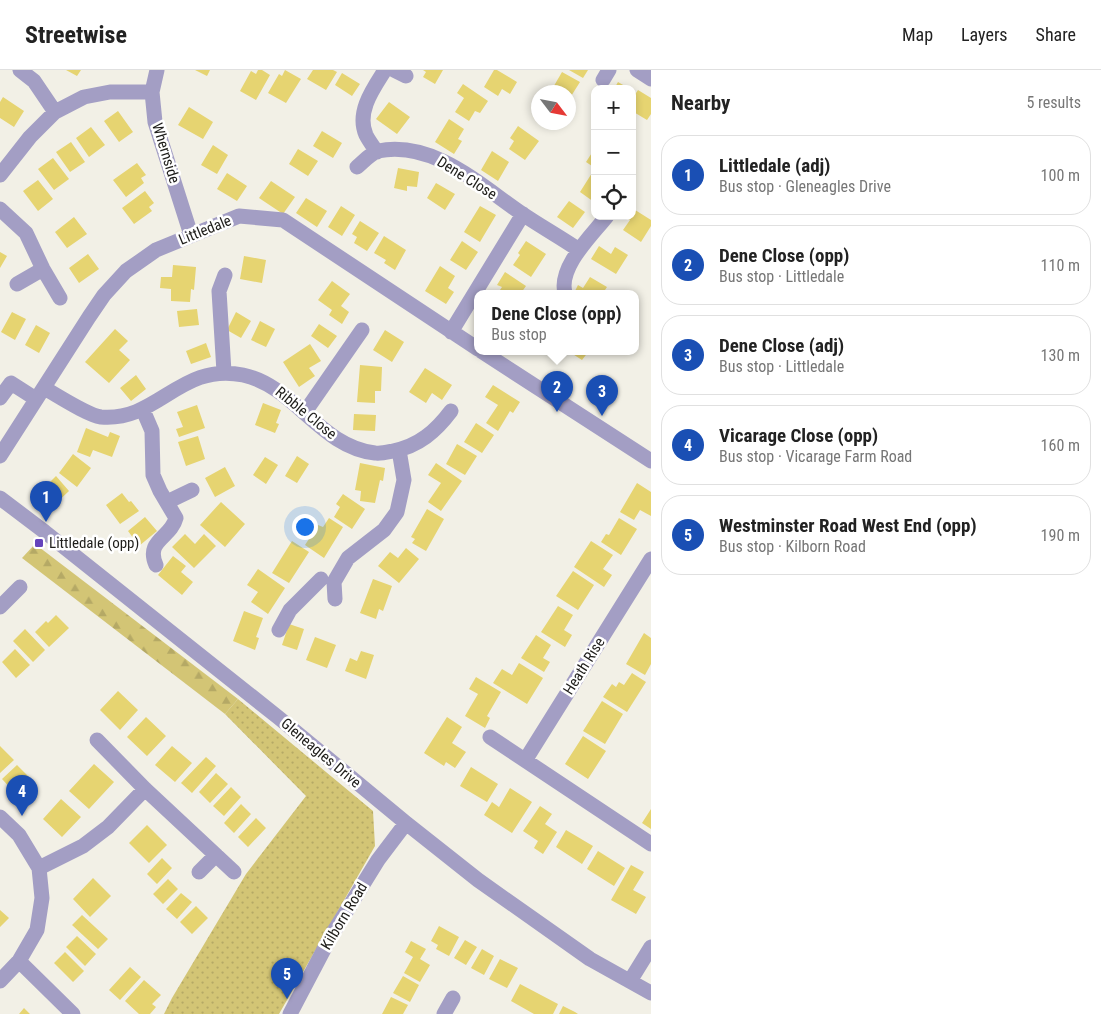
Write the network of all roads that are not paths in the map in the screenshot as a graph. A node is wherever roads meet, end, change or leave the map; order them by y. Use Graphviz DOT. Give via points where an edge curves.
graph roads {
  1 [pos="20,70"];
  2 [pos="157,70"];
  3 [pos="385,70"];
  4 [pos="637,70"];
  5 [pos="651,79"];
  6 [pos="152,92"];
  7 [pos="55,112"];
  8 [pos="377,152"];
  9 [pos="357,167"];
  10 [pos="0,174"];
  11 [pos="0,209"];
  12 [pos="523,214"];
  13 [pos="604,220"];
  14 [pos="191,235"];
  15 [pos="579,250"];
  16 [pos="43,269"];
  17 [pos="225,274"];
  18 [pos="17,284"];
  19 [pos="477,290"];
  20 [pos="564,290"];
  21 [pos="474,294"];
  22 [pos="60,298"];
  23 [pos="362,330"];
  24 [pos="451,332"];
  25 [pos="474,347"];
  26 [pos="487,355"];
  27 [pos="224,372"];
  28 [pos="40,393"];
  29 [pos="0,398"];
  30 [pos="143,410"];
  31 [pos="451,411"];
  32 [pos="305,412"];
  33 [pos="398,450"];
  34 [pos="0,456"];
  35 [pos="651,461"];
  36 [pos="192,490"];
  37 [pos="0,498"];
  38 [pos="167,502"];
  39 [pos="651,559"];
  40 [pos="156,565"];
  41 [pos="647,575"];
  42 [pos="322,580"];
  43 [pos="20,587"];
  44 [pos="335,599"];
  45 [pos="0,606"];
  46 [pos="279,630"];
  47 [pos="490,737"];
  48 [pos="96,740"];
  49 [pos="526,759"];
  50 [pos="145,789"];
  51 [pos="0,817"];
  52 [pos="406,824"];
  53 [pos="651,844"];
  54 [pos="216,855"];
  55 [pos="39,868"];
  56 [pos="199,872"];
  57 [pos="234,872"];
  58 [pos="651,948"];
  59 [pos="19,961"];
  60 [pos="0,981"];
  61 [pos="630,982"];
  62 [pos="651,993"];
  63 [pos="453,998"];
  64 [pos="73,1014"];
  65 [pos="290,1014"];
  66 [pos="444,1014"];
  1 -- 7 [label="street" via="34,81"];
  2 -- 6 [label="street, Whernside"];
  3 -- 8 [label="street" via="362,114 366,133"];
  4 -- 5 [label="street"];
  6 -- 7 [label="street" via="110,92 84,97"];
  6 -- 14 [label="street, Whernside" via="155,122"];
  7 -- 10 [label="street"];
  8 -- 9 [label="street"];
  8 -- 12 [label="street, Dene Close" via="403,150 433,156 460,170"];
  11 -- 16 [label="street" via="26,233"];
  12 -- 15 [label="street, Dene Close"];
  12 -- 19 [label="street"];
  13 -- 15 [label="street"];
  14 -- 24 [label="street, Littledale" via="239,216 283,220"];
  14 -- 28 [label="street, Littledale" via="156,250 126,272 104,295"];
  15 -- 20 [label="street" via="569,267"];
  16 -- 18 [label="street"];
  16 -- 22 [label="street"];
  17 -- 27 [label="street" via="219,291"];
  21 -- 24 [label="street"];
  23 -- 32 [label="street"];
  24 -- 25 [label="street, Littledale"];
  26 -- 35 [label="street, Littledale"];
  27 -- 30 [label="street, Ribble Close" via="186,382"];
  27 -- 32 [label="street, Ribble Close" via="264,381"];
  28 -- 29 [label="street, Ribble Close" via="11,383"];
  28 -- 30 [label="street, Ribble Close" via="100,417 123,416"];
  28 -- 34 [label="street, Littledale"];
  30 -- 38 [label="street" via="152,431 153,475"];
  31 -- 33 [label="street, Ribble Close" via="422,441"];
  32 -- 33 [label="street, Ribble Close" via="352,448 376,453"];
  33 -- 42 [label="street" via="404,480 397,512 384,530"];
  36 -- 38 [label="street"];
  37 -- 52 [label="street, Gleneagles Drive" via="279,718"];
  38 -- 40 [label="street" via="176,518 153,550"];
  39 -- 41 [label="street, Heath Rise"];
  41 -- 49 [label="street, Heath Rise"];
  42 -- 44 [label="street"];
  42 -- 46 [label="street" via="290,610"];
  43 -- 45 [label="street"];
  47 -- 49 [label="street"];
  48 -- 50 [label="street"];
  49 -- 53 [label="street"];
  50 -- 54 [label="street"];
  50 -- 55 [label="street" via="108,827 84,846"];
  51 -- 55 [label="street" via="19,835"];
  52 -- 61 [label="street, Gleneagles Drive" via="545,928"];
  52 -- 65 [label="street, Kilborn Road" via="378,860"];
  54 -- 56 [label="street"];
  54 -- 57 [label="street"];
  55 -- 59 [label="street" via="42,898 37,930"];
  58 -- 61 [label="street"];
  59 -- 60 [label="street"];
  59 -- 64 [label="street"];
  61 -- 62 [label="street, Gleneagles Drive"];
  63 -- 66 [label="street"];
}
